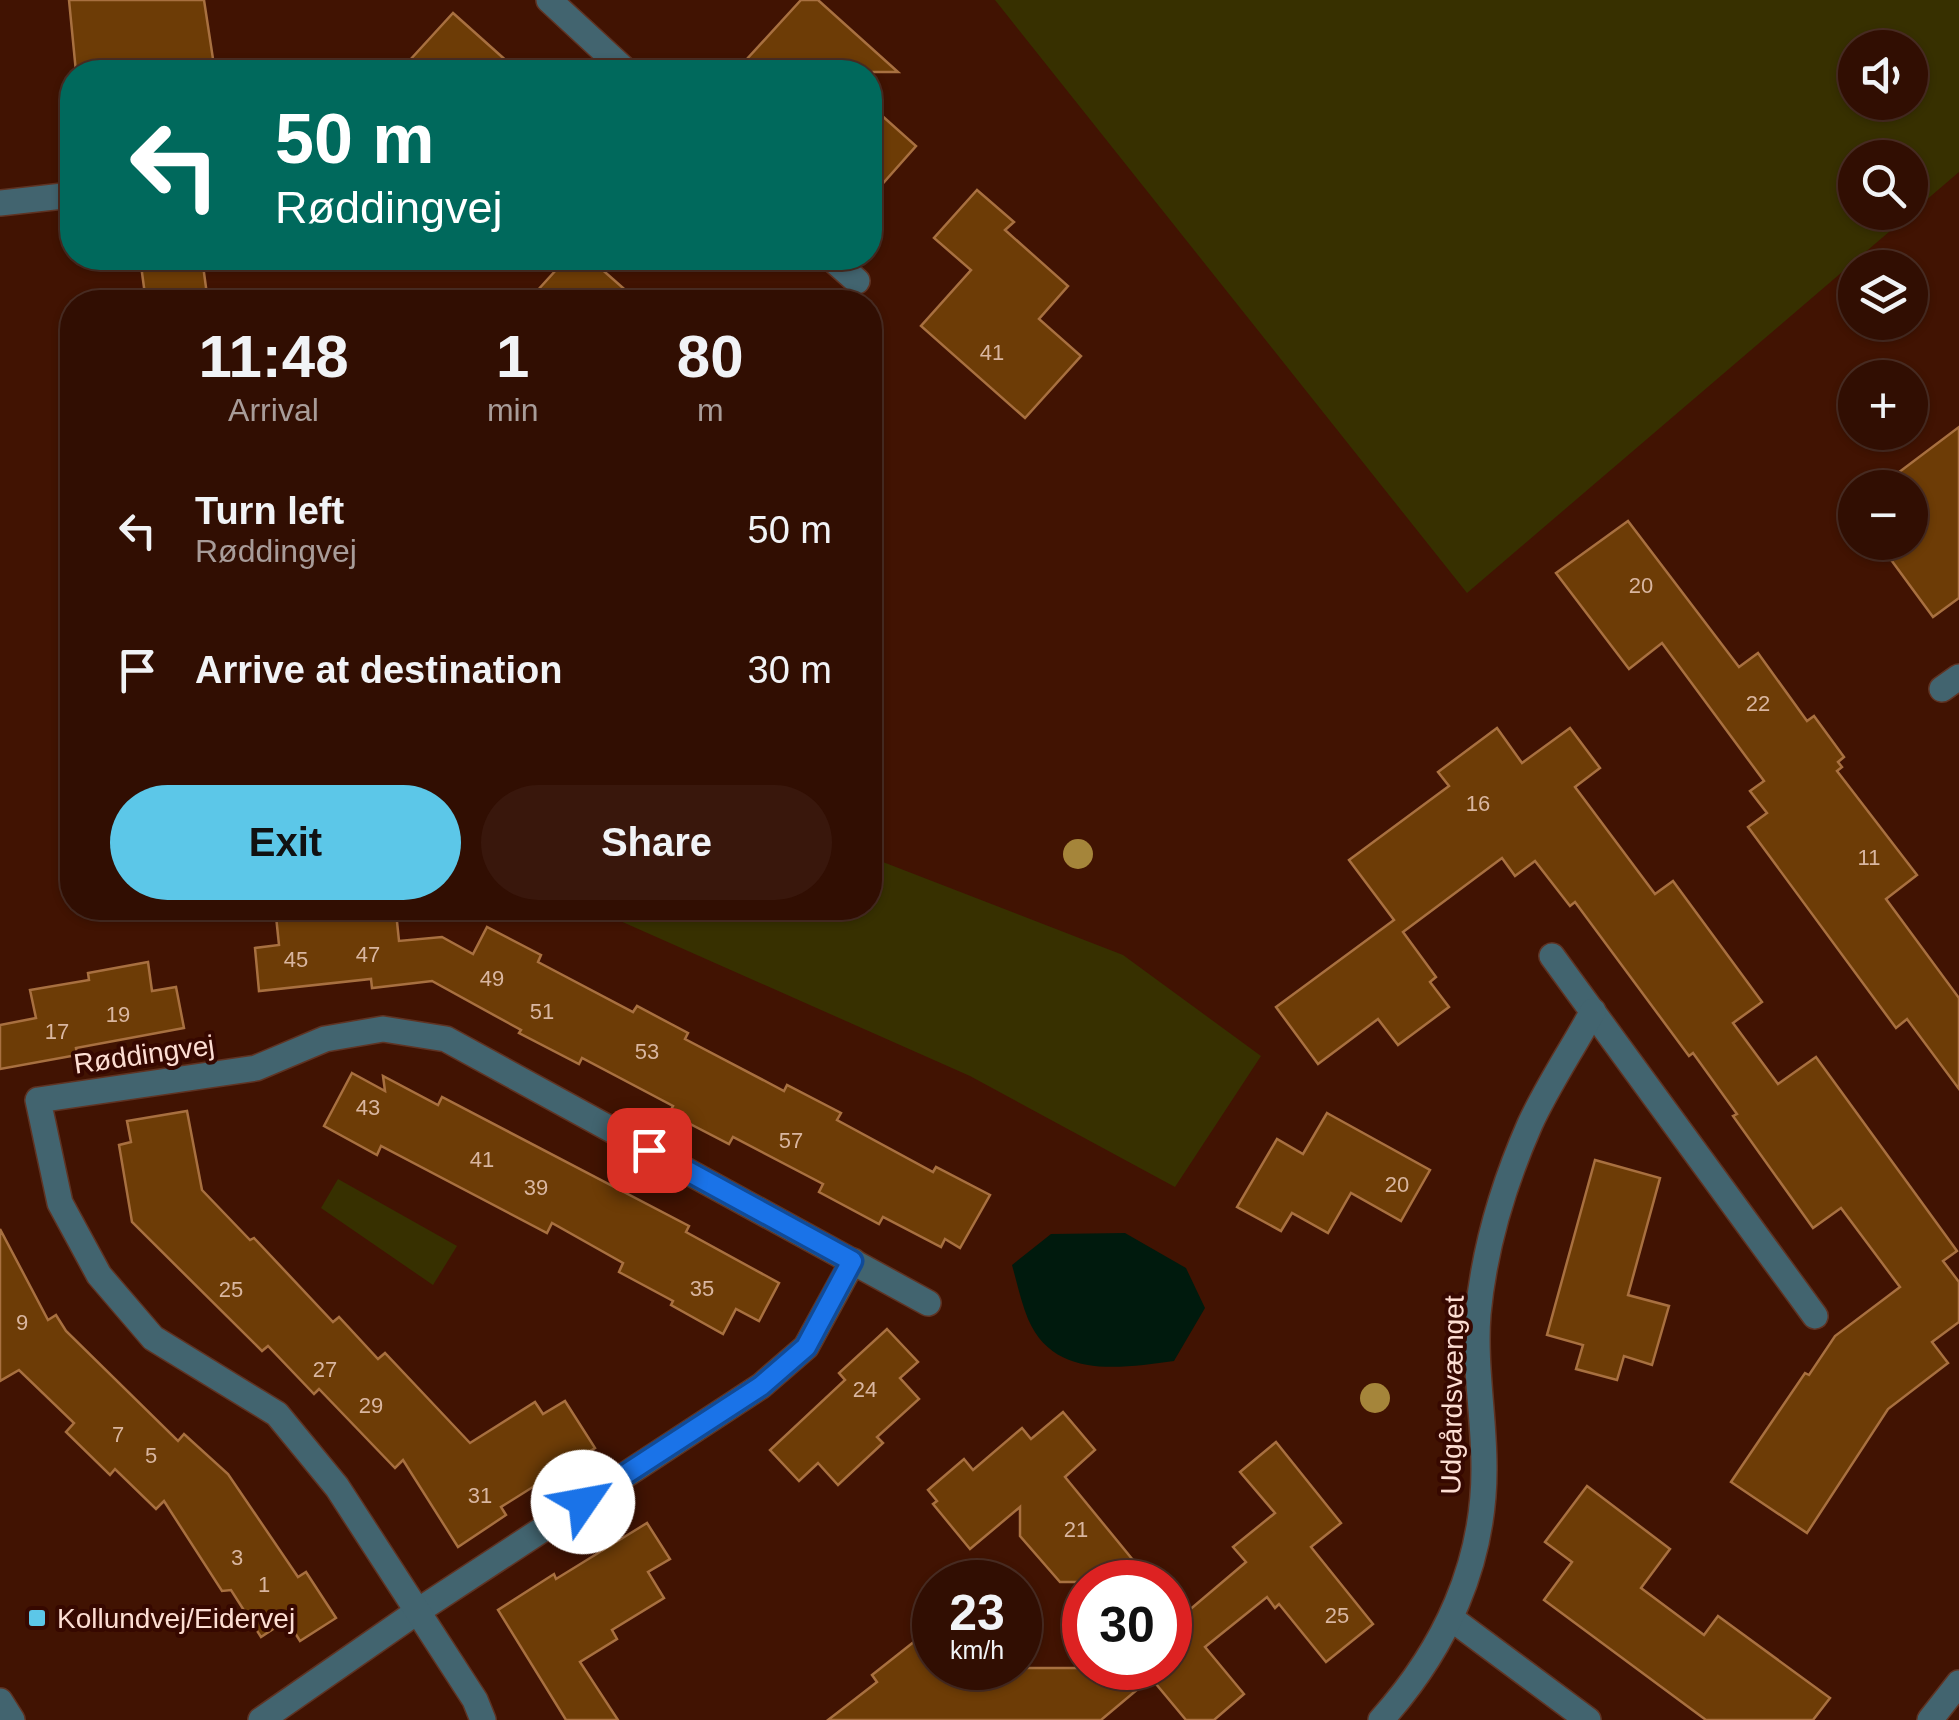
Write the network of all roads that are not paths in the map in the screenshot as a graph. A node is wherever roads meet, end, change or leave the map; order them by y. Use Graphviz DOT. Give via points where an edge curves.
graph roads {
  1 [pos="549,0"];
  2 [pos="615,60"];
  3 [pos="60,196"];
  4 [pos="0,204"];
  5 [pos="845,270"];
  6 [pos="857,281"];
  7 [pos="1552,956"];
  8 [pos="1594,1012"];
  9 [pos="852,1261"];
  10 [pos="928,1304"];
  11 [pos="1815,1316"];
  12 [pos="418,1611"];
  13 [pos="1452,1620"];
  14 [pos="1959,1682"];
  15 [pos="0,1701"];
  16 [pos="12,1720"];
  17 [pos="262,1720"];
  18 [pos="483,1720"];
  19 [pos="1381,1720"];
  20 [pos="1588,1720"];
  21 [pos="1930,1720"];
  1 -- 2 [label="street"];
  3 -- 4 [label="street"];
  5 -- 6 [label="street"];
  7 -- 8 [label="street"];
  8 -- 11 [label="street"];
  8 -- 13 [label="street, Udgårdsvænget" via="1531,1123 1496,1218 1478,1316 1484,1471 1476,1556"];
  9 -- 10 [label="street, Røddingvej"];
  9 -- 12 [label="street" via="806,1347 761,1386"];
  9 -- 12 [label="street, Røddingvej" via="446,1039 383,1029 325,1038 256,1068 38,1100 60,1203 99,1275 152,1338 276,1414 337,1487"];
  12 -- 17 [label="street"];
  12 -- 18 [label="street, Røddingvej"];
  13 -- 19 [label="street, Udgårdsvænget"];
  13 -- 20 [label="street"];
  14 -- 21 [label="street"];
  15 -- 16 [label="street"];
}
